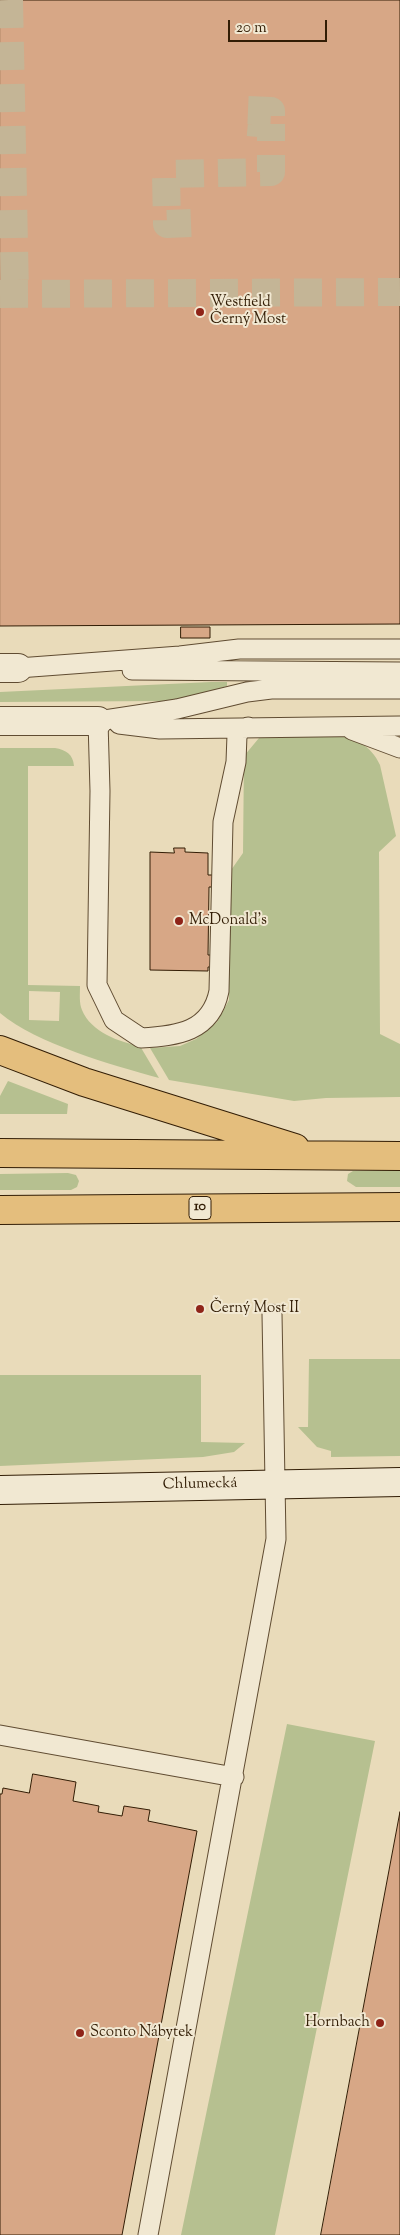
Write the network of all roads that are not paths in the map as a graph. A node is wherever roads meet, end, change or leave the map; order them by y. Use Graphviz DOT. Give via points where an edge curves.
graph roads {
  1 [pos="400,649"];
  2 [pos="9,668"];
  3 [pos="400,672"];
  4 [pos="294,680"];
  5 [pos="400,689"];
  6 [pos="400,718"];
  7 [pos="0,721"];
  8 [pos="98,721"];
  9 [pos="400,726"];
  10 [pos="248,727"];
  11 [pos="344,727"];
  12 [pos="400,748"];
  13 [pos="0,1050"];
  14 [pos="0,1153"];
  15 [pos="400,1156"];
  16 [pos="325,1157"];
  17 [pos="400,1207"];
  18 [pos="0,1210"];
  19 [pos="272,1314"];
  20 [pos="400,1482"];
  21 [pos="276,1483"];
  22 [pos="0,1490"];
  23 [pos="0,1735"];
  24 [pos="234,1777"];
  25 [pos="148,2235"];
  1 -- 2 [label="lane" via="239,649"];
  2 -- 4 [label="lane"];
  3 -- 4 [label="lane"];
  4 -- 5 [label="lane"];
  4 -- 8 [label="lane" via="177,709"];
  6 -- 11 [label="lane"];
  7 -- 8 [label="street"];
  8 -- 10 [label="lane" via="160,729"];
  8 -- 10 [label="lane" via="97,984 114,1020 141,1038 181,1034 203,1021 216,1005 220,991 223,822 236,762 237,735"];
  9 -- 11 [label="lane"];
  10 -- 11 [label="lane"];
  11 -- 12 [label="lane"];
  13 -- 16 [label="main road" via="84,1082"];
  14 -- 16 [label="main road"];
  15 -- 16 [label="main road"];
  17 -- 18 [label="main road, 10"];
  19 -- 21 [label="lane"];
  20 -- 21 [label="street, Chlumecká"];
  21 -- 22 [label="street, Chlumecká"];
  21 -- 24 [label="lane" via="276,1539"];
  23 -- 24 [label="lane"];
  24 -- 25 [label="lane"];
}
